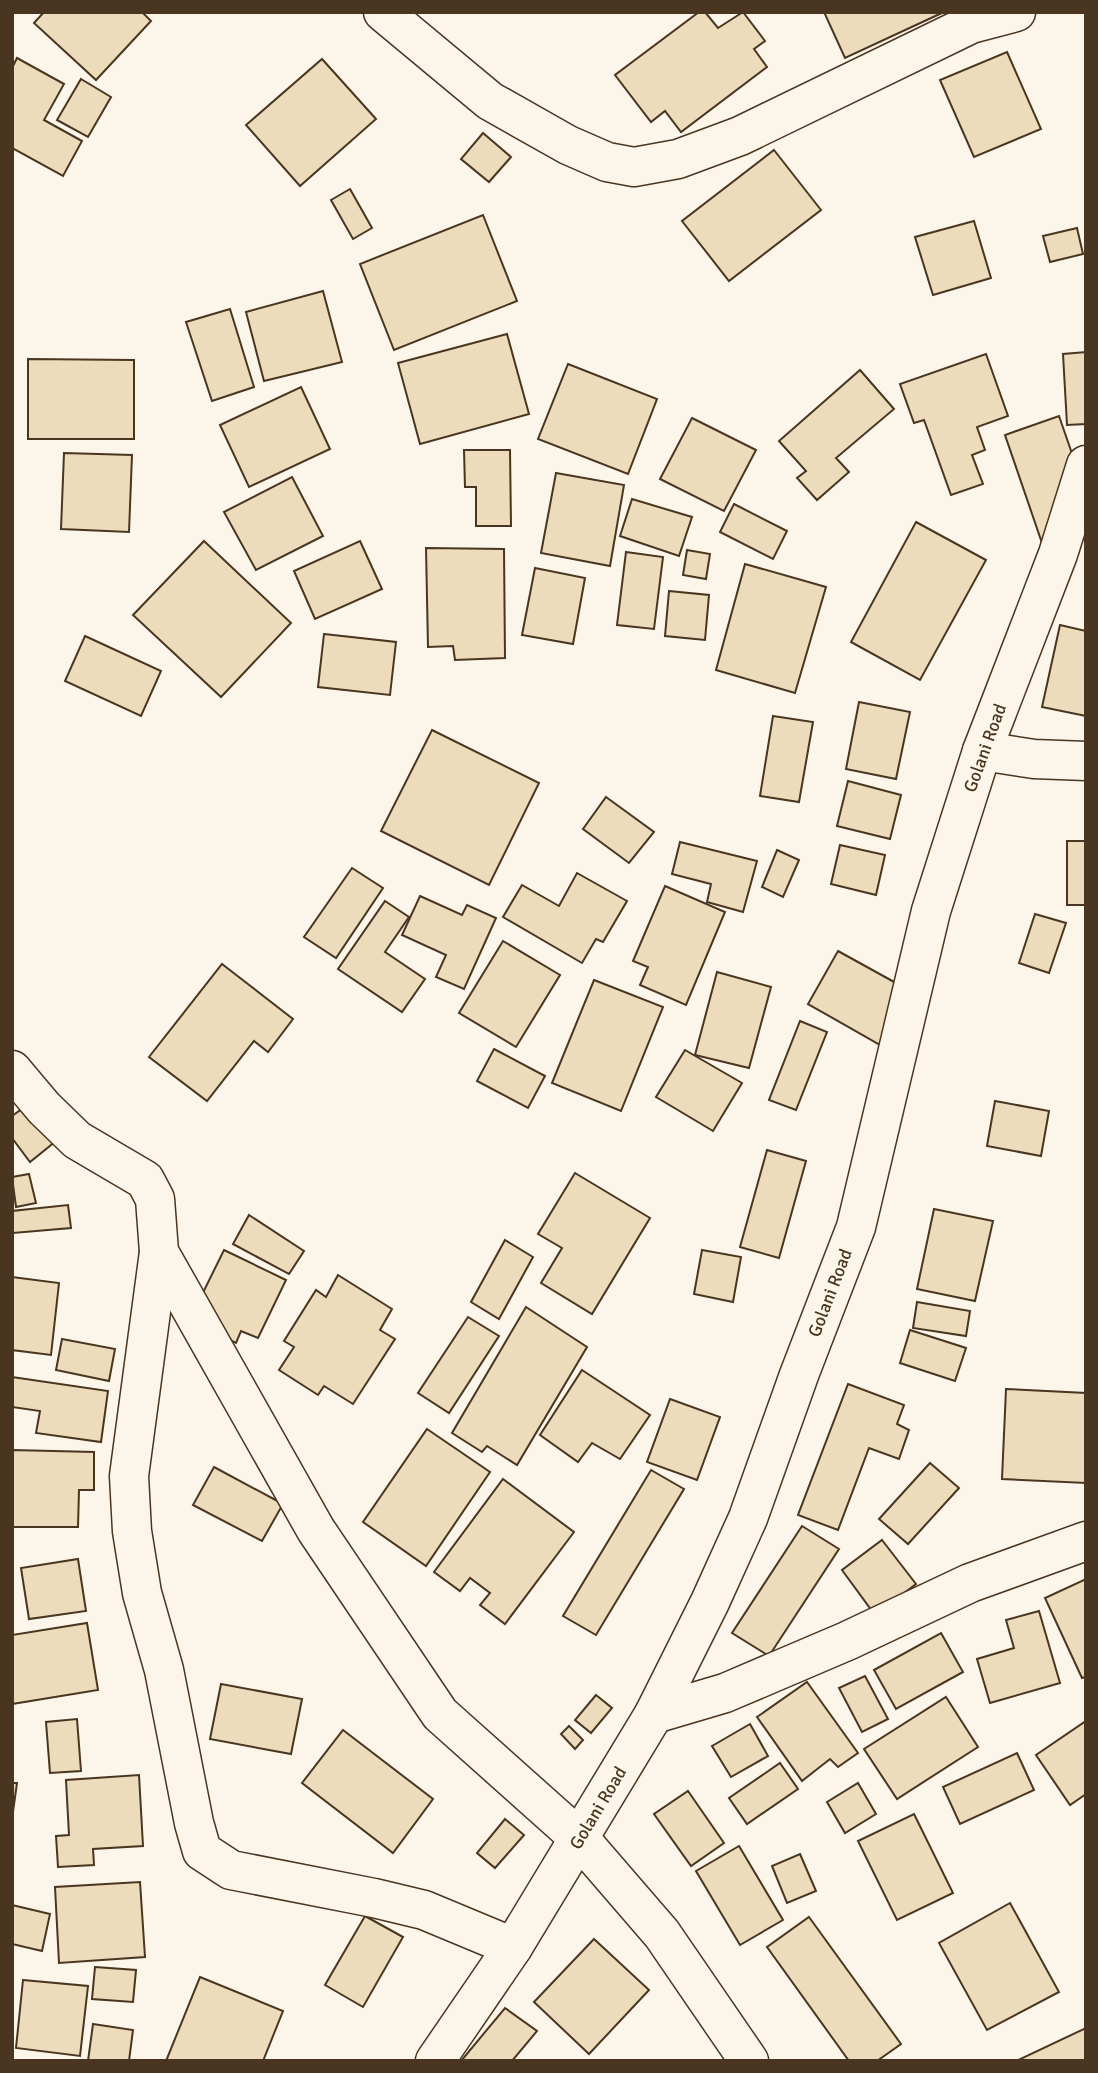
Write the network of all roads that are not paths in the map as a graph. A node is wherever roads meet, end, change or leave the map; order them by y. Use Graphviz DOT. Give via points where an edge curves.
graph roads {
  1 [pos="383,12"];
  2 [pos="1016,12"];
  3 [pos="1086,465"];
  4 [pos="982,751"];
  5 [pos="1086,761"];
  6 [pos="12,1070"];
  7 [pos="159,1252"];
  8 [pos="1086,1541"];
  9 [pos="654,1714"];
  10 [pos="580,1839"];
  11 [pos="513,1947"];
  12 [pos="435,2061"];
  13 [pos="749,2061"];
  1 -- 2 [label="street" via="490,101 568,145 607,162 634,167 678,159 740,136 971,24"];
  3 -- 4 [label="street, Golani Road" via="1058,554"];
  4 -- 5 [label="street"];
  4 -- 9 [label="street, Golani Road" via="931,911 856,1227 748,1518"];
  6 -- 7 [label="street" via="77,1140 145,1180 155,1199"];
  7 -- 10 [label="street" via="316,1531 440,1714"];
  7 -- 11 [label="street" via="129,1476 132,1531 202,1851 231,1870 424,1910"];
  8 -- 9 [label="street" via="970,1583 725,1693"];
  9 -- 10 [label="street, Golani Road"];
  10 -- 11 [label="street, Golani Road"];
  10 -- 13 [label="street" via="662,1934"];
  11 -- 12 [label="street, Golani Road"];
}
